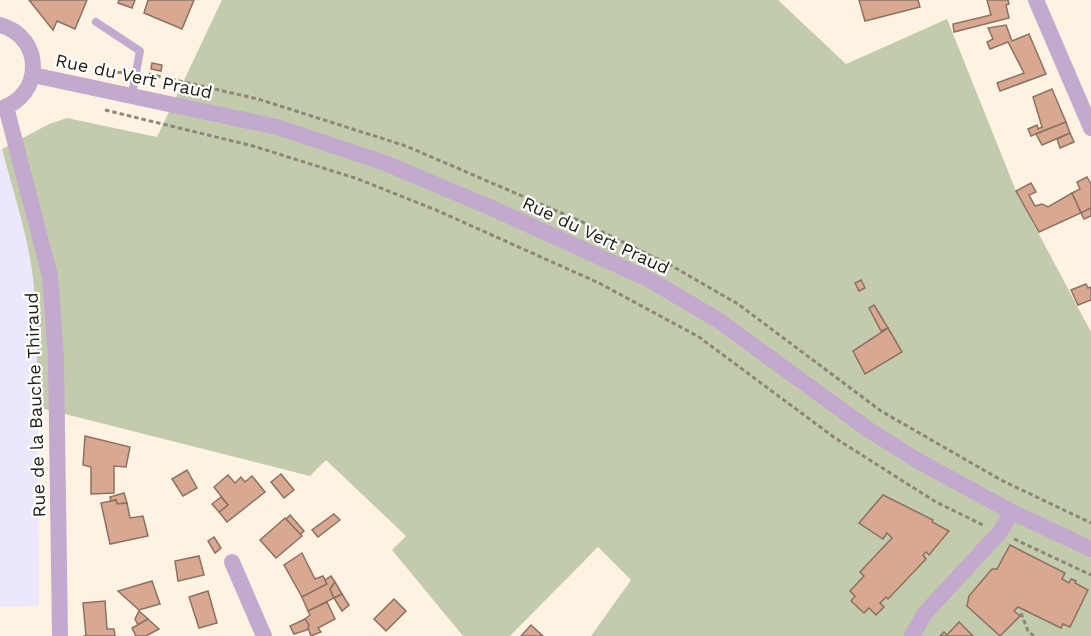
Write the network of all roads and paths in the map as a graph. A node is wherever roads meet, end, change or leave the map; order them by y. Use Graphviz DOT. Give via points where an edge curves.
graph roads {
  1 [pos="1036,0"];
  2 [pos="96,22"];
  3 [pos="0,25"];
  4 [pos="33,75"];
  5 [pos="132,94"];
  6 [pos="3,108"];
  7 [pos="101,109"];
  8 [pos="1091,128"];
  9 [pos="1012,512"];
  10 [pos="1000,532"];
  11 [pos="1091,549"];
  12 [pos="232,562"];
  13 [pos="1091,575"];
  14 [pos="1021,613"];
  15 [pos="60,636"];
  16 [pos="264,636"];
  17 [pos="912,636"];
  18 [pos="1034,636"];
  1 -- 8 [label="street"];
  2 -- 5 [label="lane" via="140,51"];
  3 -- 4 [label="street" via="15,31 29,46"];
  4 -- 5 [label="street, Rue du Vert Praud"];
  4 -- 6 [label="street" via="25,93"];
  5 -- 9 [label="street, Rue du Vert Praud" via="277,127 374,159 620,266 718,320 869,430"];
  6 -- 15 [label="street, Rue de la Bauche Thiraud" via="50,276 56,359"];
  7 -- 10 [label="path" via="254,146 347,175 599,283 699,337 835,438 936,502"];
  9 -- 10 [label="street"];
  9 -- 11 [label="street, Rue du Vert Praud"];
  10 -- 13 [label="path"];
  10 -- 17 [label="street" via="925,613"];
  12 -- 16 [label="street"];
  14 -- 18 [label="path"];
}
